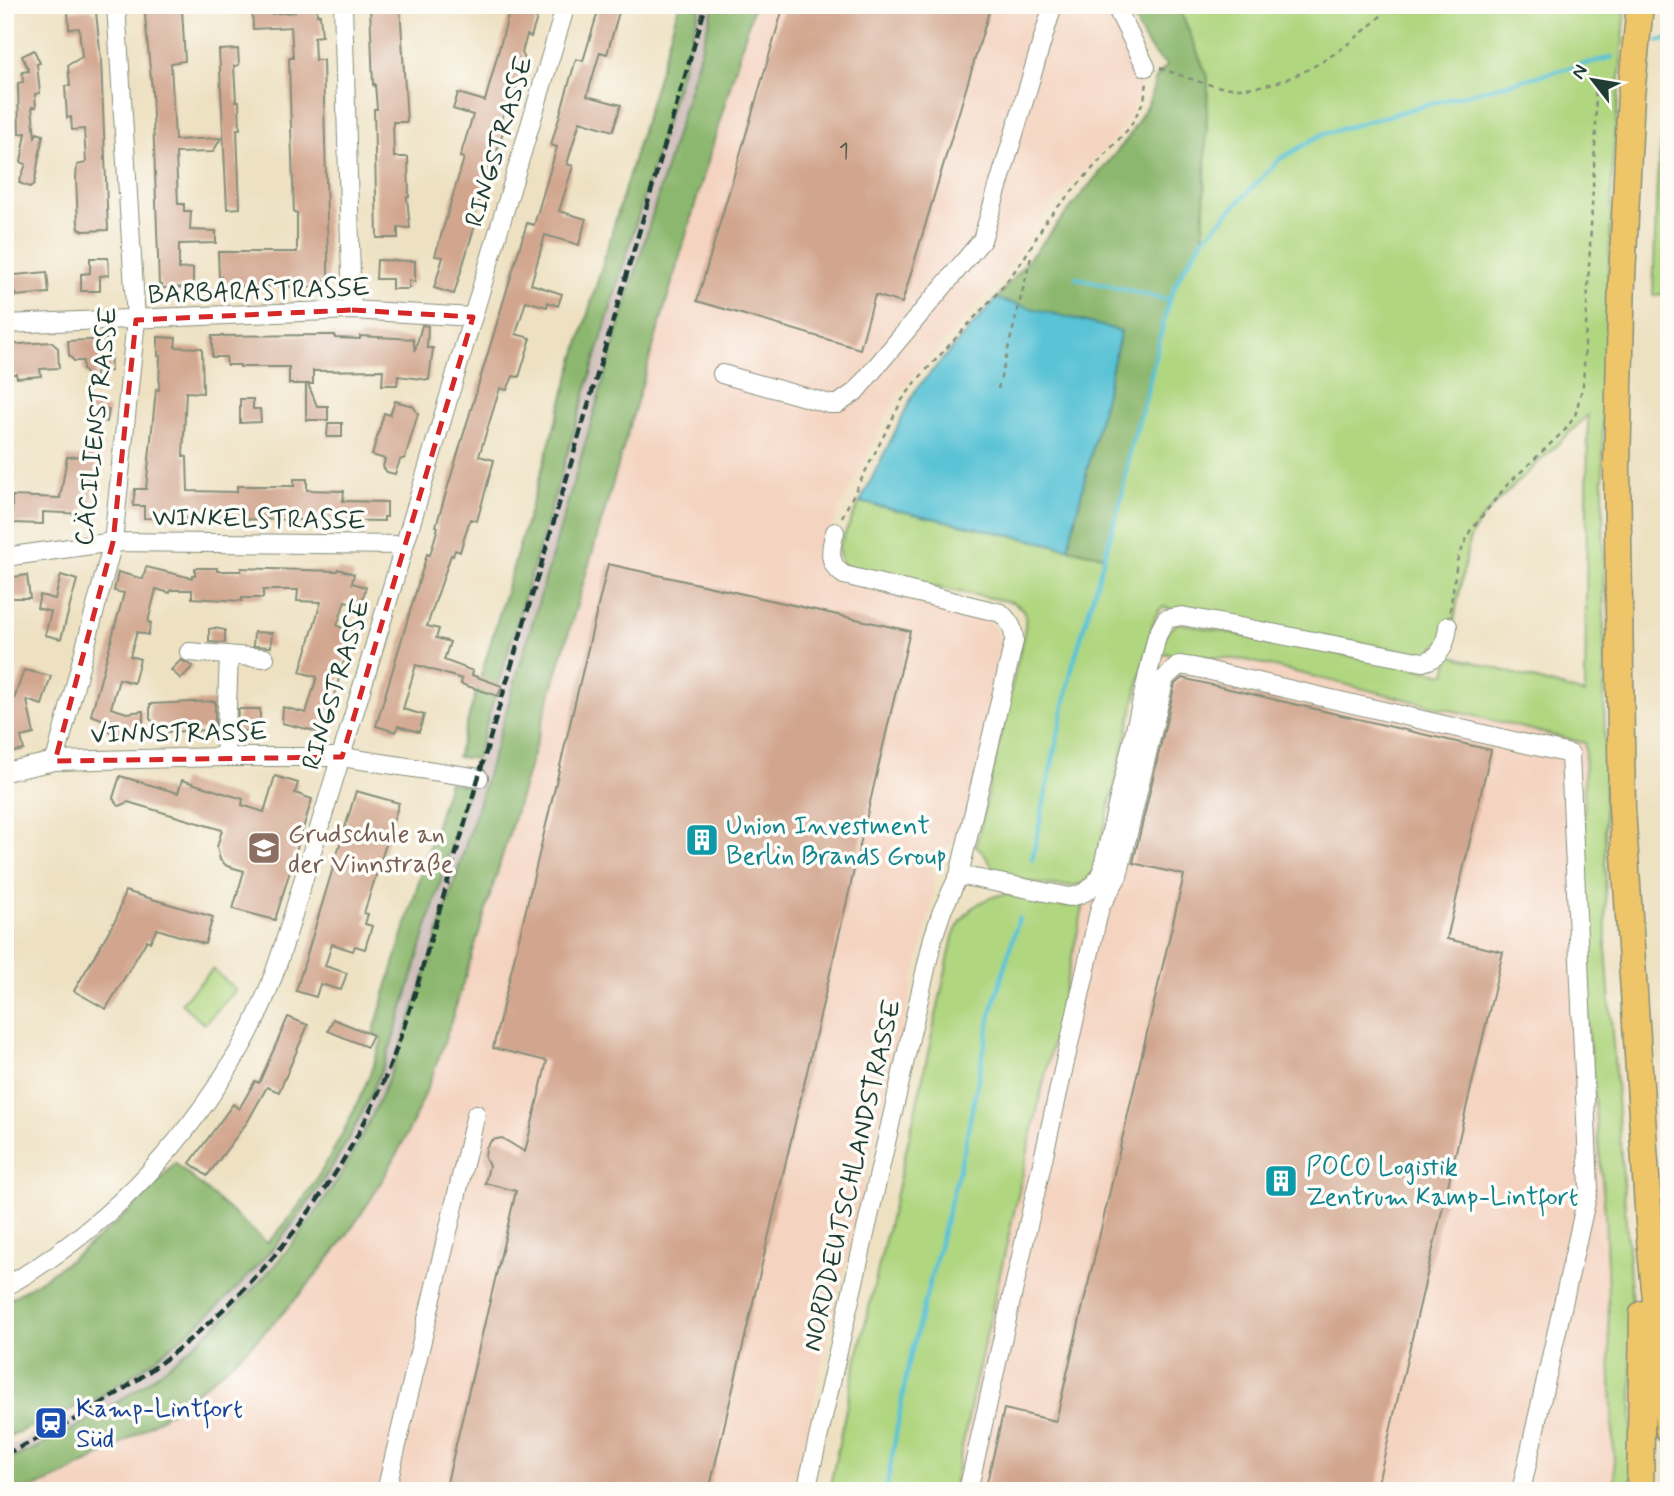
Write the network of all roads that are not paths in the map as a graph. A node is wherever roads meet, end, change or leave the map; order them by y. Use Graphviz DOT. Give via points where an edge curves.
graph roads {
  1 [pos="116,5"];
  2 [pos="342,5"];
  3 [pos="566,5"];
  4 [pos="1053,5"];
  5 [pos="1115,5"];
  6 [pos="1640,5"];
  7 [pos="1146,67"];
  8 [pos="352,310"];
  9 [pos="473,317"];
  10 [pos="136,320"];
  11 [pos="5,324"];
  12 [pos="722,374"];
  13 [pos="835,532"];
  14 [pos="113,542"];
  15 [pos="404,545"];
  16 [pos="5,556"];
  17 [pos="1448,626"];
  18 [pos="190,652"];
  19 [pos="229,655"];
  20 [pos="265,658"];
  21 [pos="225,757"];
  22 [pos="342,757"];
  23 [pos="55,761"];
  24 [pos="5,772"];
  25 [pos="479,778"];
  26 [pos="960,875"];
  27 [pos="477,1114"];
  28 [pos="1650,1239"];
  29 [pos="5,1287"];
  30 [pos="1669,1296"];
  31 [pos="1669,1431"];
  32 [pos="386,1491"];
  33 [pos="806,1491"];
  34 [pos="968,1491"];
  35 [pos="1521,1491"];
  36 [pos="1640,1491"];
  1 -- 10 [label="street, CÄCILIENSTRASSE"];
  2 -- 8 [label="street"];
  3 -- 9 [label="street, RINGSTRASSE"];
  4 -- 12 [label="street" via="986,233 855,392 830,404"];
  5 -- 7 [label="street"];
  6 -- 28 [label="highway" via="1629,121 1617,465 1622,807"];
  8 -- 9 [label="street, BARBARASTRASSE"];
  8 -- 10 [label="street, BARBARASTRASSE"];
  9 -- 15 [label="street, RINGSTRASSE"];
  10 -- 11 [label="street, BARBARASTRASSE"];
  10 -- 14 [label="street, CÄCILIENSTRASSE"];
  13 -- 26 [label="street, NORDDEUTSCHLANDSTRASSE" via="831,561 844,575 1001,613 1014,631"];
  14 -- 15 [label="street, WINKELSTRASSE"];
  14 -- 16 [label="street, WINKELSTRASSE"];
  14 -- 23 [label="street, CÄCILIENSTRASSE"];
  15 -- 22 [label="street, RINGSTRASSE"];
  17 -- 26 [label="street" via="1441,651 1423,662 1182,616 1166,619 1157,636 1096,884 1070,897"];
  18 -- 19 [label="street"];
  19 -- 20 [label="street"];
  19 -- 21 [label="street"];
  21 -- 22 [label="street, VINNSTRASSE"];
  21 -- 23 [label="street, VINNSTRASSE"];
  22 -- 25 [label="street, VINNSTRASSE"];
  22 -- 29 [label="street, RINGSTRASSE" via="274,977 241,1047 209,1099 112,1211 46,1264"];
  23 -- 24 [label="street, VINNSTRASSE"];
  26 -- 33 [label="street, NORDDEUTSCHLANDSTRASSE" via="933,938"];
  27 -- 32 [label="street"];
  28 -- 30 [label="highway"];
  28 -- 31 [label="highway"];
  28 -- 36 [label="highway" via="1644,1301"];
  34 -- 35 [label="street" via="1100,907 1118,876 1165,678 1179,666 1570,754 1589,1188"];
}
